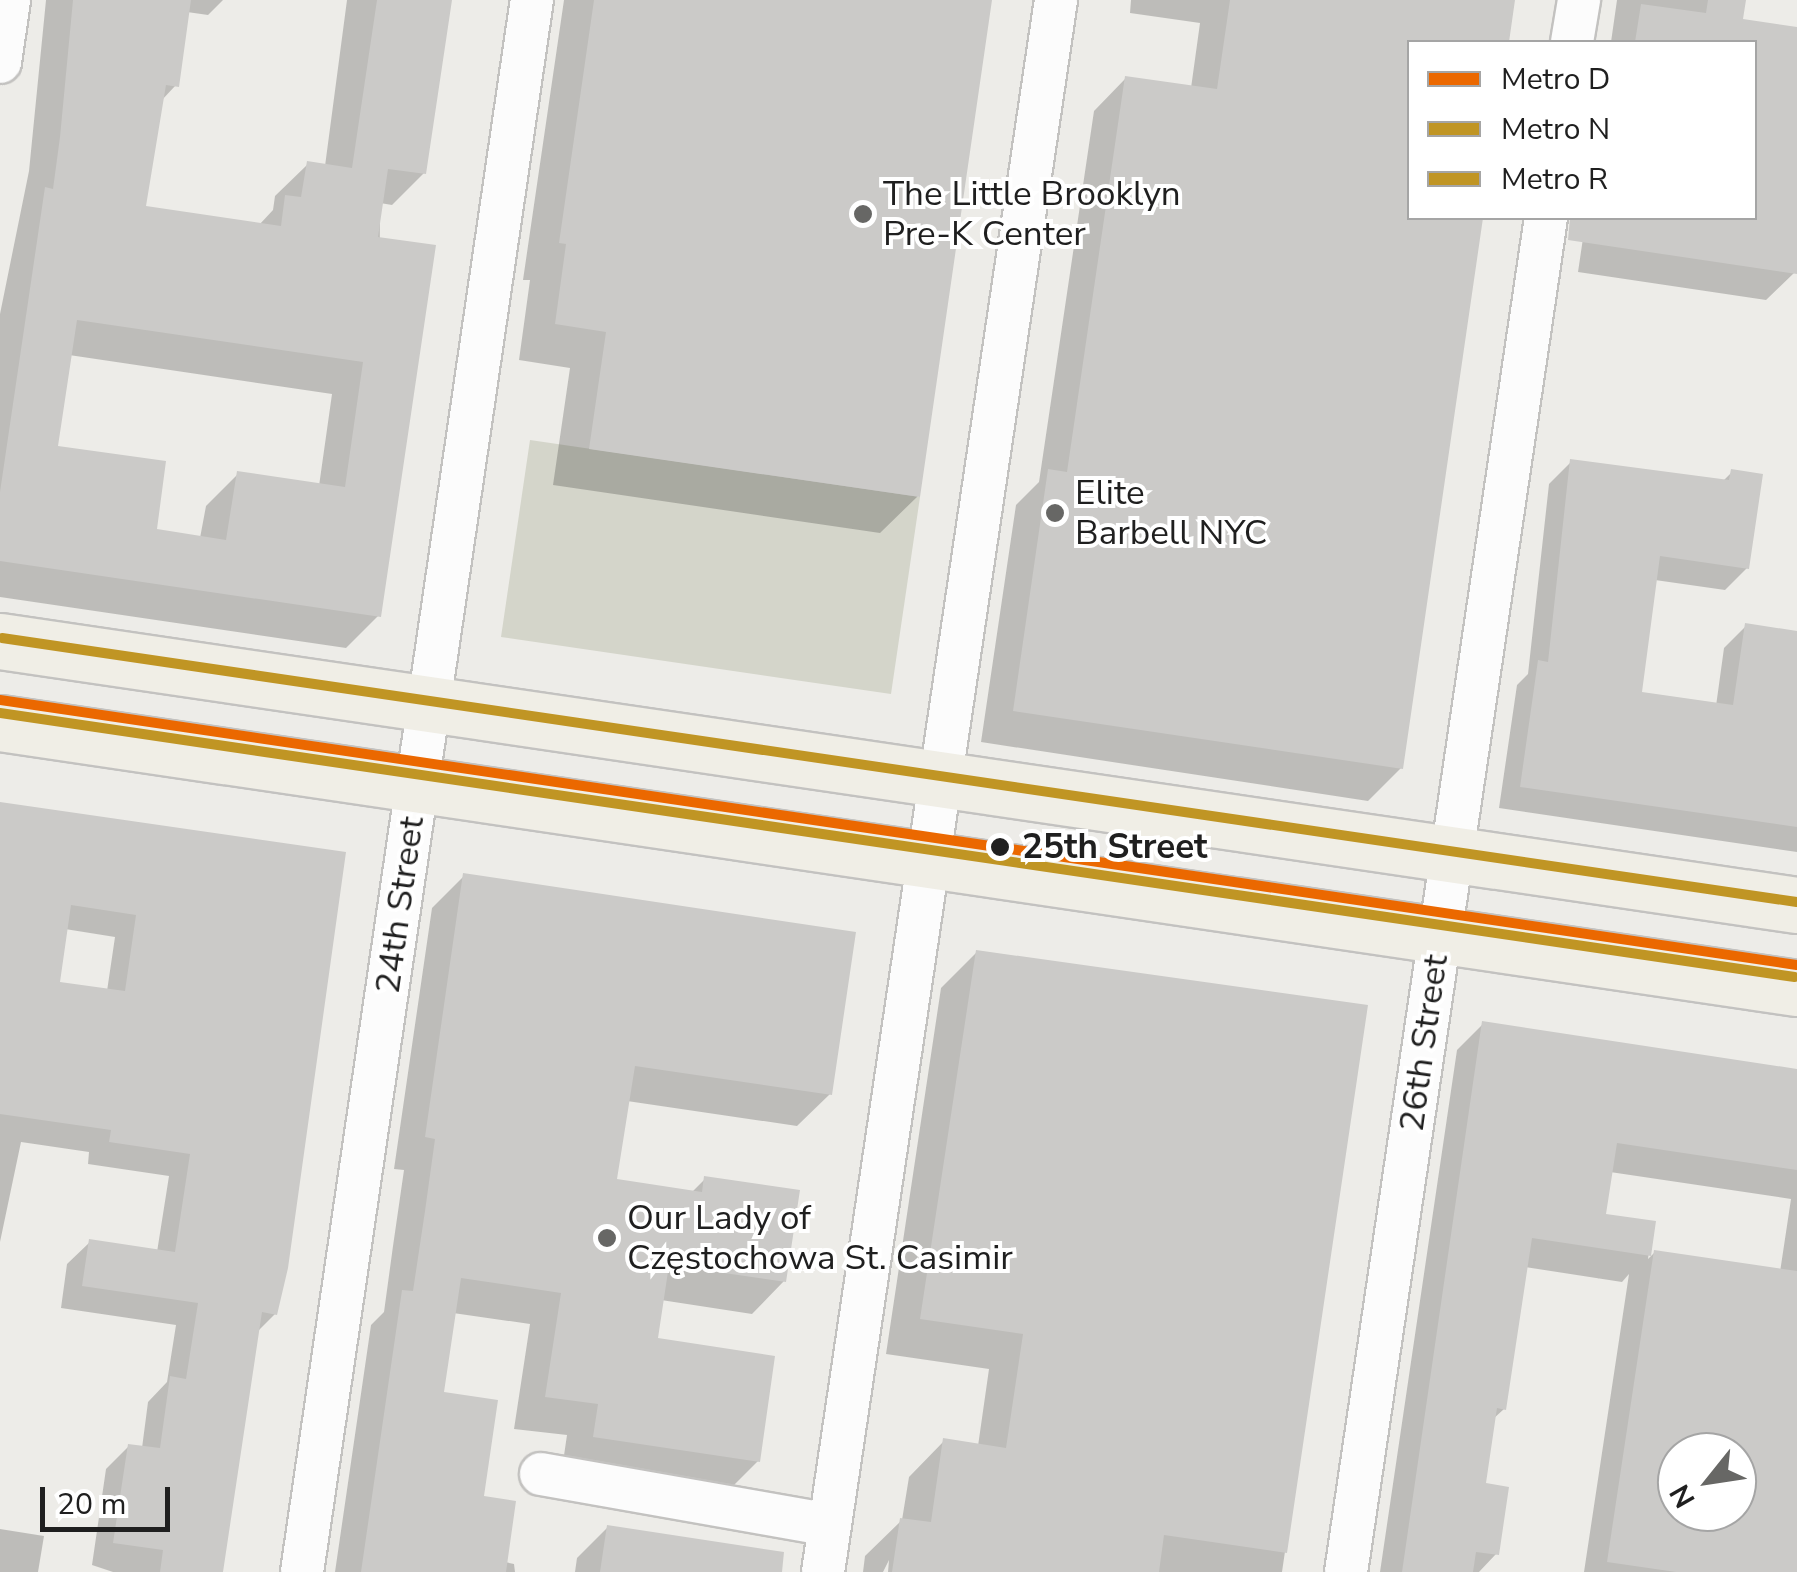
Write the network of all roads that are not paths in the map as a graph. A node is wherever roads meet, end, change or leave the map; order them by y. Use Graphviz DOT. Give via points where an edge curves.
graph roads {
  1 [pos="9,0"];
  2 [pos="532,0"];
  3 [pos="1056,0"];
  4 [pos="1578,0"];
  5 [pos="1572,40"];
  6 [pos="0,62"];
  7 [pos="1546,220"];
  8 [pos="0,641"];
  9 [pos="429,704"];
  10 [pos="0,723"];
  11 [pos="941,780"];
  12 [pos="418,785"];
  13 [pos="1452,855"];
  14 [pos="930,861"];
  15 [pos="1797,906"];
  16 [pos="1440,936"];
  17 [pos="1797,988"];
  18 [pos="541,1474"];
  19 [pos="830,1525"];
  20 [pos="302,1572"];
  21 [pos="824,1572"];
  22 [pos="1346,1572"];
  1 -- 6 [label="street"];
  2 -- 9 [label="street, 24th Street"];
  3 -- 11 [label="street"];
  4 -- 5 [label="street"];
  7 -- 13 [label="street, 26th Street"];
  8 -- 9 [label="main road"];
  9 -- 11 [label="main road"];
  9 -- 12 [label="street, 24th Street"];
  10 -- 12 [label="main road"];
  11 -- 13 [label="main road"];
  11 -- 14 [label="street"];
  12 -- 14 [label="main road"];
  12 -- 20 [label="street, 24th Street"];
  13 -- 15 [label="main road"];
  13 -- 16 [label="street, 26th Street"];
  14 -- 16 [label="main road"];
  14 -- 19 [label="street"];
  16 -- 17 [label="main road"];
  16 -- 22 [label="street, 26th Street"];
  18 -- 19 [label="street"];
  19 -- 21 [label="street"];
}
